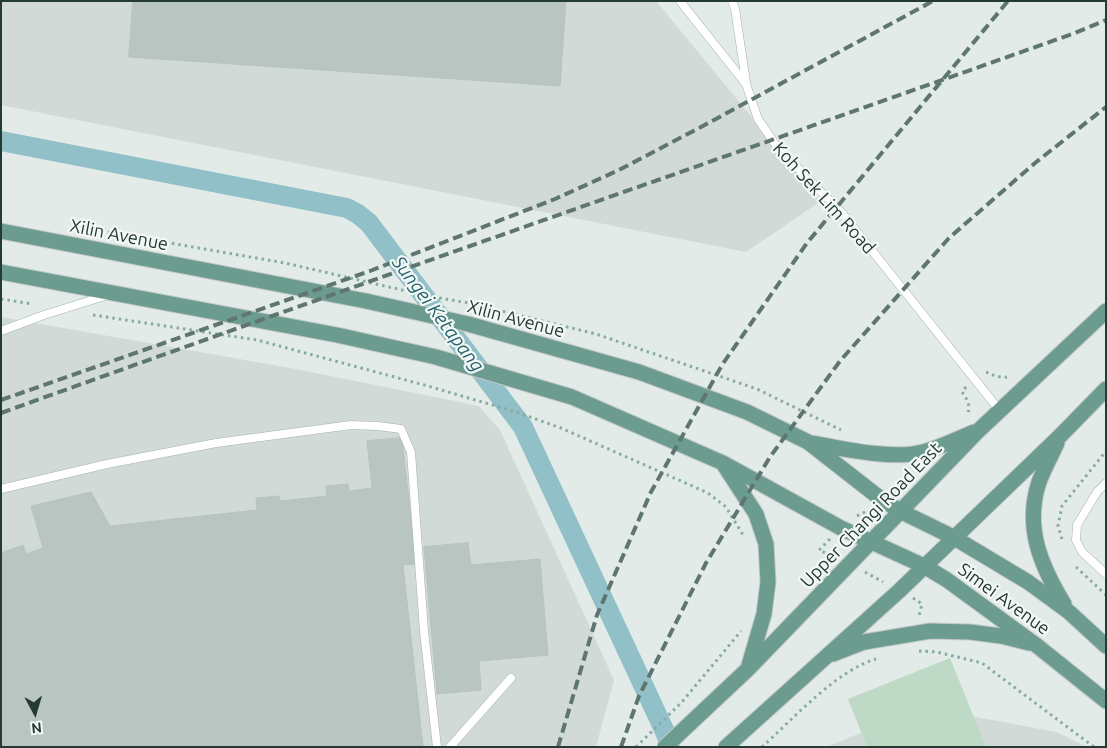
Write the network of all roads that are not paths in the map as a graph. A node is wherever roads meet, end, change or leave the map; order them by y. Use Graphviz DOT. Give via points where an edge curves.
graph roads {
  1 [pos="680,1"];
  2 [pos="732,1"];
  3 [pos="746,84"];
  4 [pos="1,231"];
  5 [pos="1,272"];
  6 [pos="116,293"];
  7 [pos="1106,311"];
  8 [pos="1,331"];
  9 [pos="1106,388"];
  10 [pos="1000,411"];
  11 [pos="978,431"];
  12 [pos="1060,436"];
  13 [pos="808,442"];
  14 [pos="723,463"];
  15 [pos="1106,483"];
  16 [pos="1,490"];
  17 [pos="900,511"];
  18 [pos="953,537"];
  19 [pos="871,542"];
  20 [pos="924,566"];
  21 [pos="1106,574"];
  22 [pos="1069,612"];
  23 [pos="1036,645"];
  24 [pos="1106,646"];
  25 [pos="825,657"];
  26 [pos="748,669"];
  27 [pos="511,678"];
  28 [pos="1106,700"];
  29 [pos="437,747"];
  30 [pos="450,747"];
  31 [pos="665,747"];
  32 [pos="726,747"];
  1 -- 3 [label="lane, Koh Sek Lim Road"];
  2 -- 3 [label="lane"];
  3 -- 10 [label="lane, Koh Sek Lim Road" via="758,119 778,148 842,214"];
  4 -- 13 [label="main road, Xilin Avenue" via="366,301 468,324 639,372 747,412"];
  5 -- 6 [label="main road"];
  6 -- 8 [label="lane"];
  6 -- 14 [label="main road" via="337,334 436,357 572,397"];
  7 -- 10 [label="main road, Upper Changi Road East"];
  9 -- 12 [label="main road"];
  10 -- 11 [label="main road, Upper Changi Road East"];
  11 -- 13 [label="main road" via="924,452 910,454"];
  11 -- 17 [label="main road, Upper Changi Road East"];
  12 -- 18 [label="main road"];
  12 -- 22 [label="main road" via="1039,483 1034,529 1039,557"];
  13 -- 17 [label="main road, Xilin Avenue"];
  14 -- 19 [label="main road"];
  14 -- 26 [label="main road" via="756,514 766,544 768,582 764,614"];
  15 -- 21 [label="lane" via="1096,492 1077,525 1076,540 1082,552"];
  16 -- 29 [label="lane" via="107,464 216,443 351,425 402,429 410,452"];
  17 -- 18 [label="main road, Simei Avenue"];
  17 -- 19 [label="main road, Upper Changi Road East"];
  18 -- 20 [label="main road"];
  18 -- 22 [label="main road, Simei Avenue" via="1028,582"];
  19 -- 20 [label="main road, Simei Avenue"];
  19 -- 26 [label="main road, Upper Changi Road East"];
  20 -- 23 [label="main road, Simei Avenue"];
  20 -- 25 [label="main road"];
  22 -- 24 [label="main road, Simei Avenue"];
  23 -- 25 [label="main road" via="1001,636 930,631 864,642"];
  23 -- 28 [label="main road, Simei Avenue"];
  25 -- 32 [label="main road"];
  26 -- 31 [label="main road, Upper Changi Road East"];
  27 -- 30 [label="lane"];
}
